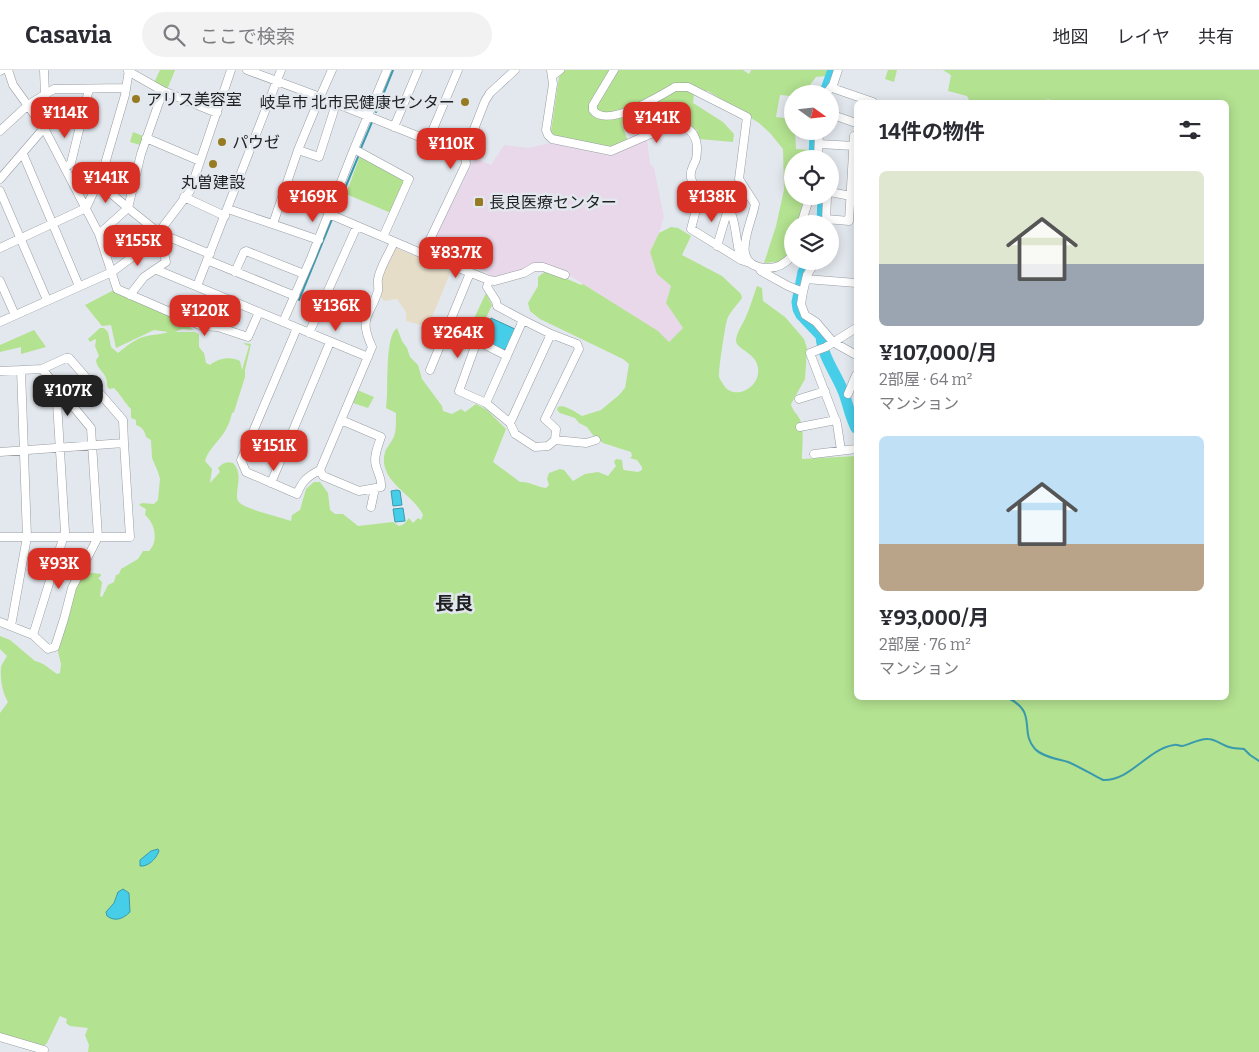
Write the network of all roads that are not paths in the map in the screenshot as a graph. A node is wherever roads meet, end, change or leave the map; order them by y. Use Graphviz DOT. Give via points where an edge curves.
graph roads {
  1 [pos="8,70"];
  2 [pos="44,70"];
  3 [pos="231,70"];
  4 [pos="247,70"];
  5 [pos="281,70"];
  6 [pos="332,70"];
  7 [pos="387,70"];
  8 [pos="418,70"];
  9 [pos="458,70"];
  10 [pos="515,70"];
  11 [pos="560,70"];
  12 [pos="614,70"];
  13 [pos="838,70"];
  14 [pos="129,71"];
  15 [pos="551,73"];
  16 [pos="276,81"];
  17 [pos="833,85"];
  18 [pos="126,88"];
  19 [pos="90,89"];
  20 [pos="839,90"];
  21 [pos="163,91"];
  22 [pos="45,95"];
  23 [pos="320,97"];
  24 [pos="867,100"];
  25 [pos="336,104"];
  26 [pos="28,105"];
  27 [pos="216,113"];
  28 [pos="368,116"];
  29 [pos="839,117"];
  30 [pos="854,122"];
  31 [pos="394,127"];
  32 [pos="44,128"];
  33 [pos="0,131"];
  34 [pos="854,136"];
  35 [pos="146,138"];
  36 [pos="819,140"];
  37 [pos="428,142"];
  38 [pos="819,144"];
  39 [pos="854,146"];
  40 [pos="354,149"];
  41 [pos="298,150"];
  42 [pos="819,150"];
  43 [pos="23,154"];
  44 [pos="465,156"];
  45 [pos="200,161"];
  46 [pos="65,168"];
  47 [pos="0,179"];
  48 [pos="99,183"];
  49 [pos="0,190"];
  50 [pos="701,190"];
  51 [pos="839,194"];
  52 [pos="854,196"];
  53 [pos="184,198"];
  54 [pos="729,206"];
  55 [pos="86,208"];
  56 [pos="128,208"];
  57 [pos="226,212"];
  58 [pos="332,216"];
  59 [pos="839,221"];
  60 [pos="52,224"];
  61 [pos="273,224"];
  62 [pos="357,226"];
  63 [pos="158,233"];
  64 [pos="99,234"];
  65 [pos="19,238"];
  66 [pos="383,238"];
  67 [pos="319,240"];
  68 [pos="152,241"];
  69 [pos="394,242"];
  70 [pos="718,246"];
  71 [pos="0,248"];
  72 [pos="423,254"];
  73 [pos="209,257"];
  74 [pos="741,260"];
  75 [pos="750,263"];
  76 [pos="784,264"];
  77 [pos="759,268"];
  78 [pos="157,270"];
  79 [pos="810,270"];
  80 [pos="112,272"];
  81 [pos="236,272"];
  82 [pos="470,272"];
  83 [pos="304,274"];
  84 [pos="565,275"];
  85 [pos="490,280"];
  86 [pos="806,280"];
  87 [pos="0,281"];
  88 [pos="854,283"];
  89 [pos="79,286"];
  90 [pos="197,286"];
  91 [pos="800,291"];
  92 [pos="130,295"];
  93 [pos="295,296"];
  94 [pos="47,300"];
  95 [pos="259,312"];
  96 [pos="15,315"];
  97 [pos="523,320"];
  98 [pos="0,322"];
  99 [pos="283,322"];
  100 [pos="297,328"];
  101 [pos="854,329"];
  102 [pos="309,333"];
  103 [pos="551,334"];
  104 [pos="330,342"];
  105 [pos="833,342"];
  106 [pos="854,354"];
  107 [pos="508,356"];
  108 [pos="368,357"];
  109 [pos="42,369"];
  110 [pos="21,370"];
  111 [pos="430,370"];
  112 [pos="0,372"];
  113 [pos="854,380"];
  114 [pos="56,386"];
  115 [pos="825,391"];
  116 [pos="848,394"];
  117 [pos="799,400"];
  118 [pos="486,403"];
  119 [pos="341,420"];
  120 [pos="836,420"];
  121 [pos="510,423"];
  122 [pos="800,427"];
  123 [pos="555,440"];
  124 [pos="596,440"];
  125 [pos="124,443"];
  126 [pos="92,446"];
  127 [pos="59,449"];
  128 [pos="854,449"];
  129 [pos="842,450"];
  130 [pos="24,451"];
  131 [pos="0,452"];
  132 [pos="814,454"];
  133 [pos="320,470"];
  134 [pos="271,483"];
  135 [pos="374,488"];
  136 [pos="371,507"];
  137 [pos="0,537"];
  138 [pos="64,537"];
  139 [pos="98,537"];
  140 [pos="28,538"];
  141 [pos="0,622"];
  142 [pos="11,626"];
  143 [pos="32,635"];
  144 [pos="0,1037"];
  145 [pos="43,1052"];
  1 -- 26 [label="street" via="13,85"];
  2 -- 22 [label="street"];
  3 -- 27 [label="street"];
  4 -- 16 [label="street"];
  5 -- 16 [label="street"];
  6 -- 23 [label="street"];
  7 -- 28 [label="street"];
  8 -- 31 [label="street"];
  9 -- 37 [label="street"];
  10 -- 44 [label="street" via="485,101"];
  11 -- 15 [label="street"];
  12 -- 75 [label="street" via="595,99 594,110 598,115 607,117 632,110 681,86 747,117 739,179 755,204 745,238"];
  13 -- 17 [label="street"];
  14 -- 18 [label="street"];
  14 -- 21 [label="street"];
  15 -- 50 [label="street" via="553,84 546,130 552,139 611,151 671,126 682,125 693,133 696,142 697,156 691,178"];
  16 -- 23 [label="street"];
  16 -- 57 [label="street"];
  18 -- 19 [label="street"];
  18 -- 48 [label="street"];
  19 -- 22 [label="street" via="54,89"];
  19 -- 46 [label="street" via="71,163"];
  20 -- 24 [label="street"];
  21 -- 27 [label="street"];
  21 -- 35 [label="street"];
  22 -- 26 [label="street"];
  23 -- 25 [label="street"];
  23 -- 41 [label="street"];
  25 -- 28 [label="street"];
  25 -- 41 [label="street" via="318,157"];
  26 -- 32 [label="street"];
  26 -- 33 [label="street"];
  27 -- 45 [label="street"];
  28 -- 31 [label="street"];
  28 -- 40 [label="street"];
  29 -- 30 [label="street"];
  31 -- 37 [label="street"];
  32 -- 43 [label="street"];
  32 -- 46 [label="street"];
  34 -- 39 [label="street"];
  35 -- 45 [label="street"];
  35 -- 56 [label="street"];
  36 -- 38 [label="street"];
  37 -- 44 [label="street"];
  38 -- 39 [label="street"];
  38 -- 42 [label="street"];
  39 -- 52 [label="street"];
  40 -- 58 [label="street"];
  40 -- 66 [label="street" via="409,179"];
  41 -- 61 [label="street"];
  43 -- 47 [label="street"];
  43 -- 60 [label="street"];
  44 -- 72 [label="street" via="466,164"];
  45 -- 53 [label="street" via="190,191"];
  46 -- 55 [label="street"];
  48 -- 55 [label="street"];
  48 -- 56 [label="street"];
  49 -- 65 [label="street"];
  50 -- 54 [label="street" via="722,199"];
  50 -- 70 [label="street" via="691,229"];
  51 -- 52 [label="street"];
  52 -- 59 [label="street" via="849,221"];
  53 -- 57 [label="street"];
  53 -- 63 [label="street"];
  54 -- 70 [label="street"];
  54 -- 74 [label="street"];
  55 -- 60 [label="street"];
  55 -- 64 [label="street"];
  56 -- 63 [label="street"];
  56 -- 64 [label="street"];
  57 -- 61 [label="street"];
  57 -- 73 [label="street"];
  58 -- 62 [label="street"];
  58 -- 67 [label="street"];
  60 -- 65 [label="street"];
  60 -- 89 [label="street"];
  61 -- 67 [label="street"];
  62 -- 66 [label="street"];
  62 -- 102 [label="street"];
  63 -- 68 [label="street"];
  63 -- 73 [label="street"];
  64 -- 80 [label="street"];
  65 -- 71 [label="street"];
  65 -- 94 [label="street"];
  66 -- 69 [label="street"];
  67 -- 83 [label="street"];
  68 -- 78 [label="street" via="166,257 166,262"];
  68 -- 80 [label="street"];
  69 -- 72 [label="street"];
  69 -- 108 [label="street" via="380,272 378,290 365,319 366,334 372,347"];
  70 -- 74 [label="street"];
  72 -- 82 [label="street"];
  73 -- 81 [label="street"];
  73 -- 90 [label="street"];
  74 -- 75 [label="street"];
  75 -- 77 [label="street"];
  76 -- 77 [label="street"];
  77 -- 91 [label="street"];
  78 -- 90 [label="street"];
  78 -- 92 [label="street" via="144,277"];
  79 -- 86 [label="street"];
  80 -- 89 [label="street"];
  80 -- 92 [label="street" via="117,289"];
  81 -- 83 [label="street" via="246,251"];
  81 -- 93 [label="street"];
  82 -- 85 [label="street"];
  82 -- 111 [label="street"];
  83 -- 93 [label="street"];
  84 -- 85 [label="street" via="534,266 524,273"];
  85 -- 97 [label="street" via="487,287 497,306"];
  86 -- 88 [label="street"];
  86 -- 91 [label="street"];
  87 -- 96 [label="street"];
  89 -- 94 [label="street"];
  90 -- 95 [label="street"];
  91 -- 105 [label="street" via="805,314"];
  92 -- 95 [label="street" via="202,326 218,327 248,337"];
  93 -- 99 [label="street"];
  94 -- 96 [label="street"];
  95 -- 99 [label="street"];
  96 -- 98 [label="street"];
  97 -- 103 [label="street"];
  97 -- 107 [label="street"];
  99 -- 100 [label="street"];
  100 -- 102 [label="street"];
  100 -- 134 [label="street" via="241,460 246,472"];
  101 -- 105 [label="street"];
  102 -- 104 [label="street"];
  103 -- 121 [label="street"];
  103 -- 123 [label="street" via="577,344 579,349 545,419 556,429"];
  104 -- 108 [label="street"];
  104 -- 134 [label="street"];
  105 -- 106 [label="street"];
  105 -- 115 [label="street" via="810,353"];
  107 -- 118 [label="street"];
  107 -- 118 [label="street" via="477,341 459,391"];
  108 -- 119 [label="street"];
  109 -- 110 [label="street"];
  109 -- 114 [label="street"];
  109 -- 125 [label="street" via="69,358 123,420"];
  110 -- 112 [label="street"];
  110 -- 130 [label="street"];
  113 -- 116 [label="street"];
  114 -- 126 [label="street" via="90,428"];
  114 -- 127 [label="street"];
  115 -- 117 [label="street"];
  115 -- 120 [label="street"];
  118 -- 121 [label="street"];
  119 -- 133 [label="street"];
  119 -- 135 [label="street" via="381,437 375,464 382,480 381,487"];
  120 -- 122 [label="street"];
  120 -- 129 [label="street"];
  121 -- 123 [label="street" via="515,434 535,447 548,446"];
  123 -- 124 [label="street" via="586,444"];
  125 -- 126 [label="street"];
  125 -- 139 [label="street" via="130,537"];
  126 -- 127 [label="street"];
  126 -- 139 [label="street"];
  127 -- 130 [label="street"];
  127 -- 138 [label="street"];
  128 -- 129 [label="street"];
  129 -- 132 [label="street"];
  130 -- 131 [label="street"];
  130 -- 140 [label="street"];
  133 -- 134 [label="street" via="302,483 297,494"];
  133 -- 135 [label="street" via="323,476 359,491"];
  135 -- 136 [label="street"];
  137 -- 140 [label="street"];
  138 -- 139 [label="street"];
  138 -- 140 [label="street"];
  138 -- 143 [label="street"];
  139 -- 143 [label="street" via="72,588 54,647 48,649"];
  140 -- 142 [label="street"];
  141 -- 142 [label="street"];
  142 -- 143 [label="street"];
  144 -- 145 [label="street"];
}
